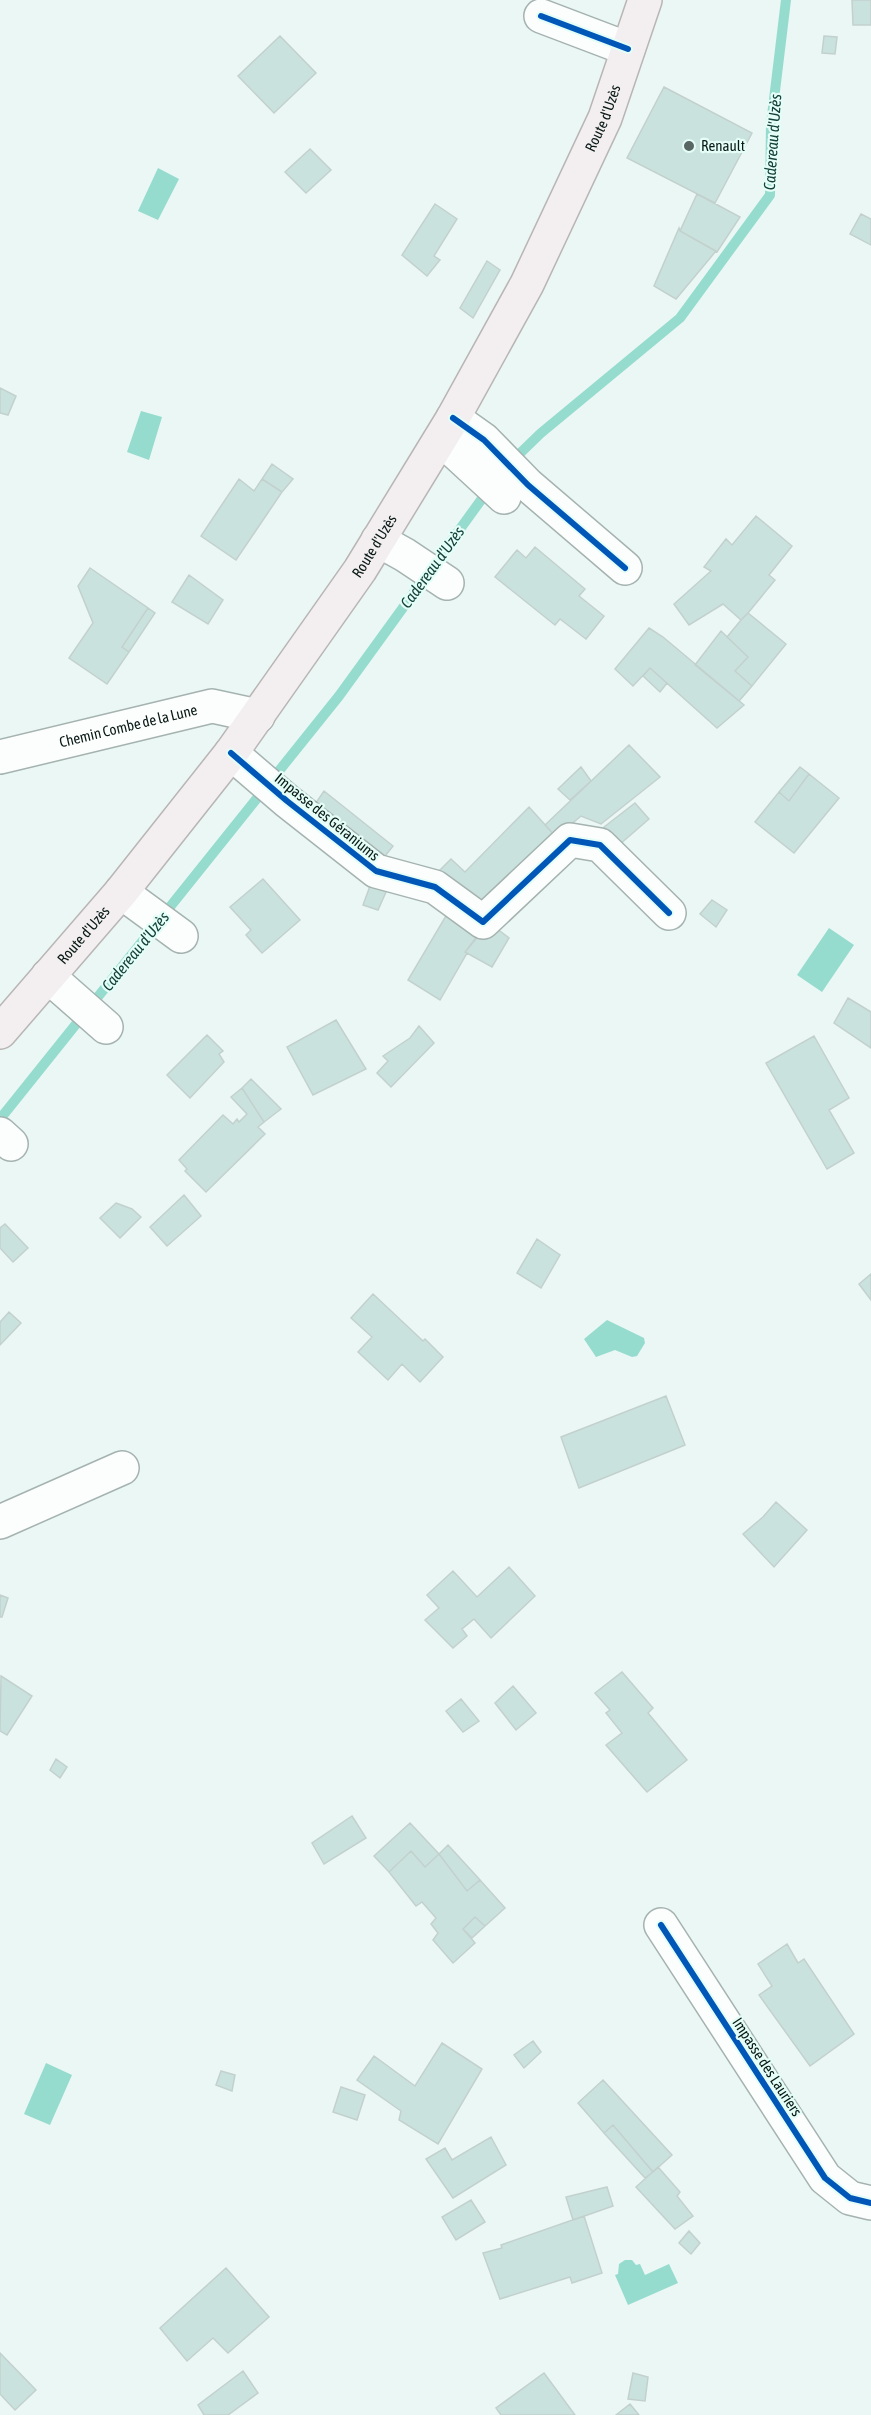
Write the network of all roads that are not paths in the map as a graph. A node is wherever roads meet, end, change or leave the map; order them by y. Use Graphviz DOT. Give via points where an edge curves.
graph roads {
  1 [pos="645,0"];
  2 [pos="541,16"];
  3 [pos="628,49"];
  4 [pos="447,428"];
  5 [pos="516,491"];
  6 [pos="392,547"];
  7 [pos="625,568"];
  8 [pos="447,582"];
  9 [pos="258,716"];
  10 [pos="0,757"];
  11 [pos="239,760"];
  12 [pos="130,898"];
  13 [pos="669,913"];
  14 [pos="181,936"];
  15 [pos="59,986"];
  16 [pos="106,1027"];
  17 [pos="0,1032"];
  18 [pos="122,1468"];
  19 [pos="0,1522"];
  20 [pos="661,1925"];
  21 [pos="871,2203"];
  1 -- 3 [label="main road, Route d'Uzès"];
  2 -- 3 [label="street"];
  3 -- 4 [label="main road, Route d'Uzès" via="605,118 527,284"];
  4 -- 5 [label="street" via="478,473"];
  4 -- 5 [label="street" via="484,440"];
  4 -- 6 [label="main road, Route d'Uzès"];
  5 -- 7 [label="street"];
  6 -- 8 [label="street"];
  6 -- 9 [label="main road, Route d'Uzès" via="360,570"];
  9 -- 10 [label="street, Chemin Combe de la Lune" via="212,706"];
  9 -- 11 [label="main road, Route d'Uzès"];
  11 -- 12 [label="main road, Route d'Uzès"];
  11 -- 13 [label="street, Impasse des Géraniums" via="376,871 435,887 483,922 570,840 600,845"];
  12 -- 14 [label="street"];
  12 -- 15 [label="main road, Route d'Uzès"];
  15 -- 16 [label="street"];
  15 -- 17 [label="main road, Route d'Uzès"];
  18 -- 19 [label="street"];
  20 -- 21 [label="street, Impasse des Lauriers" via="825,2178 850,2198"];
}
